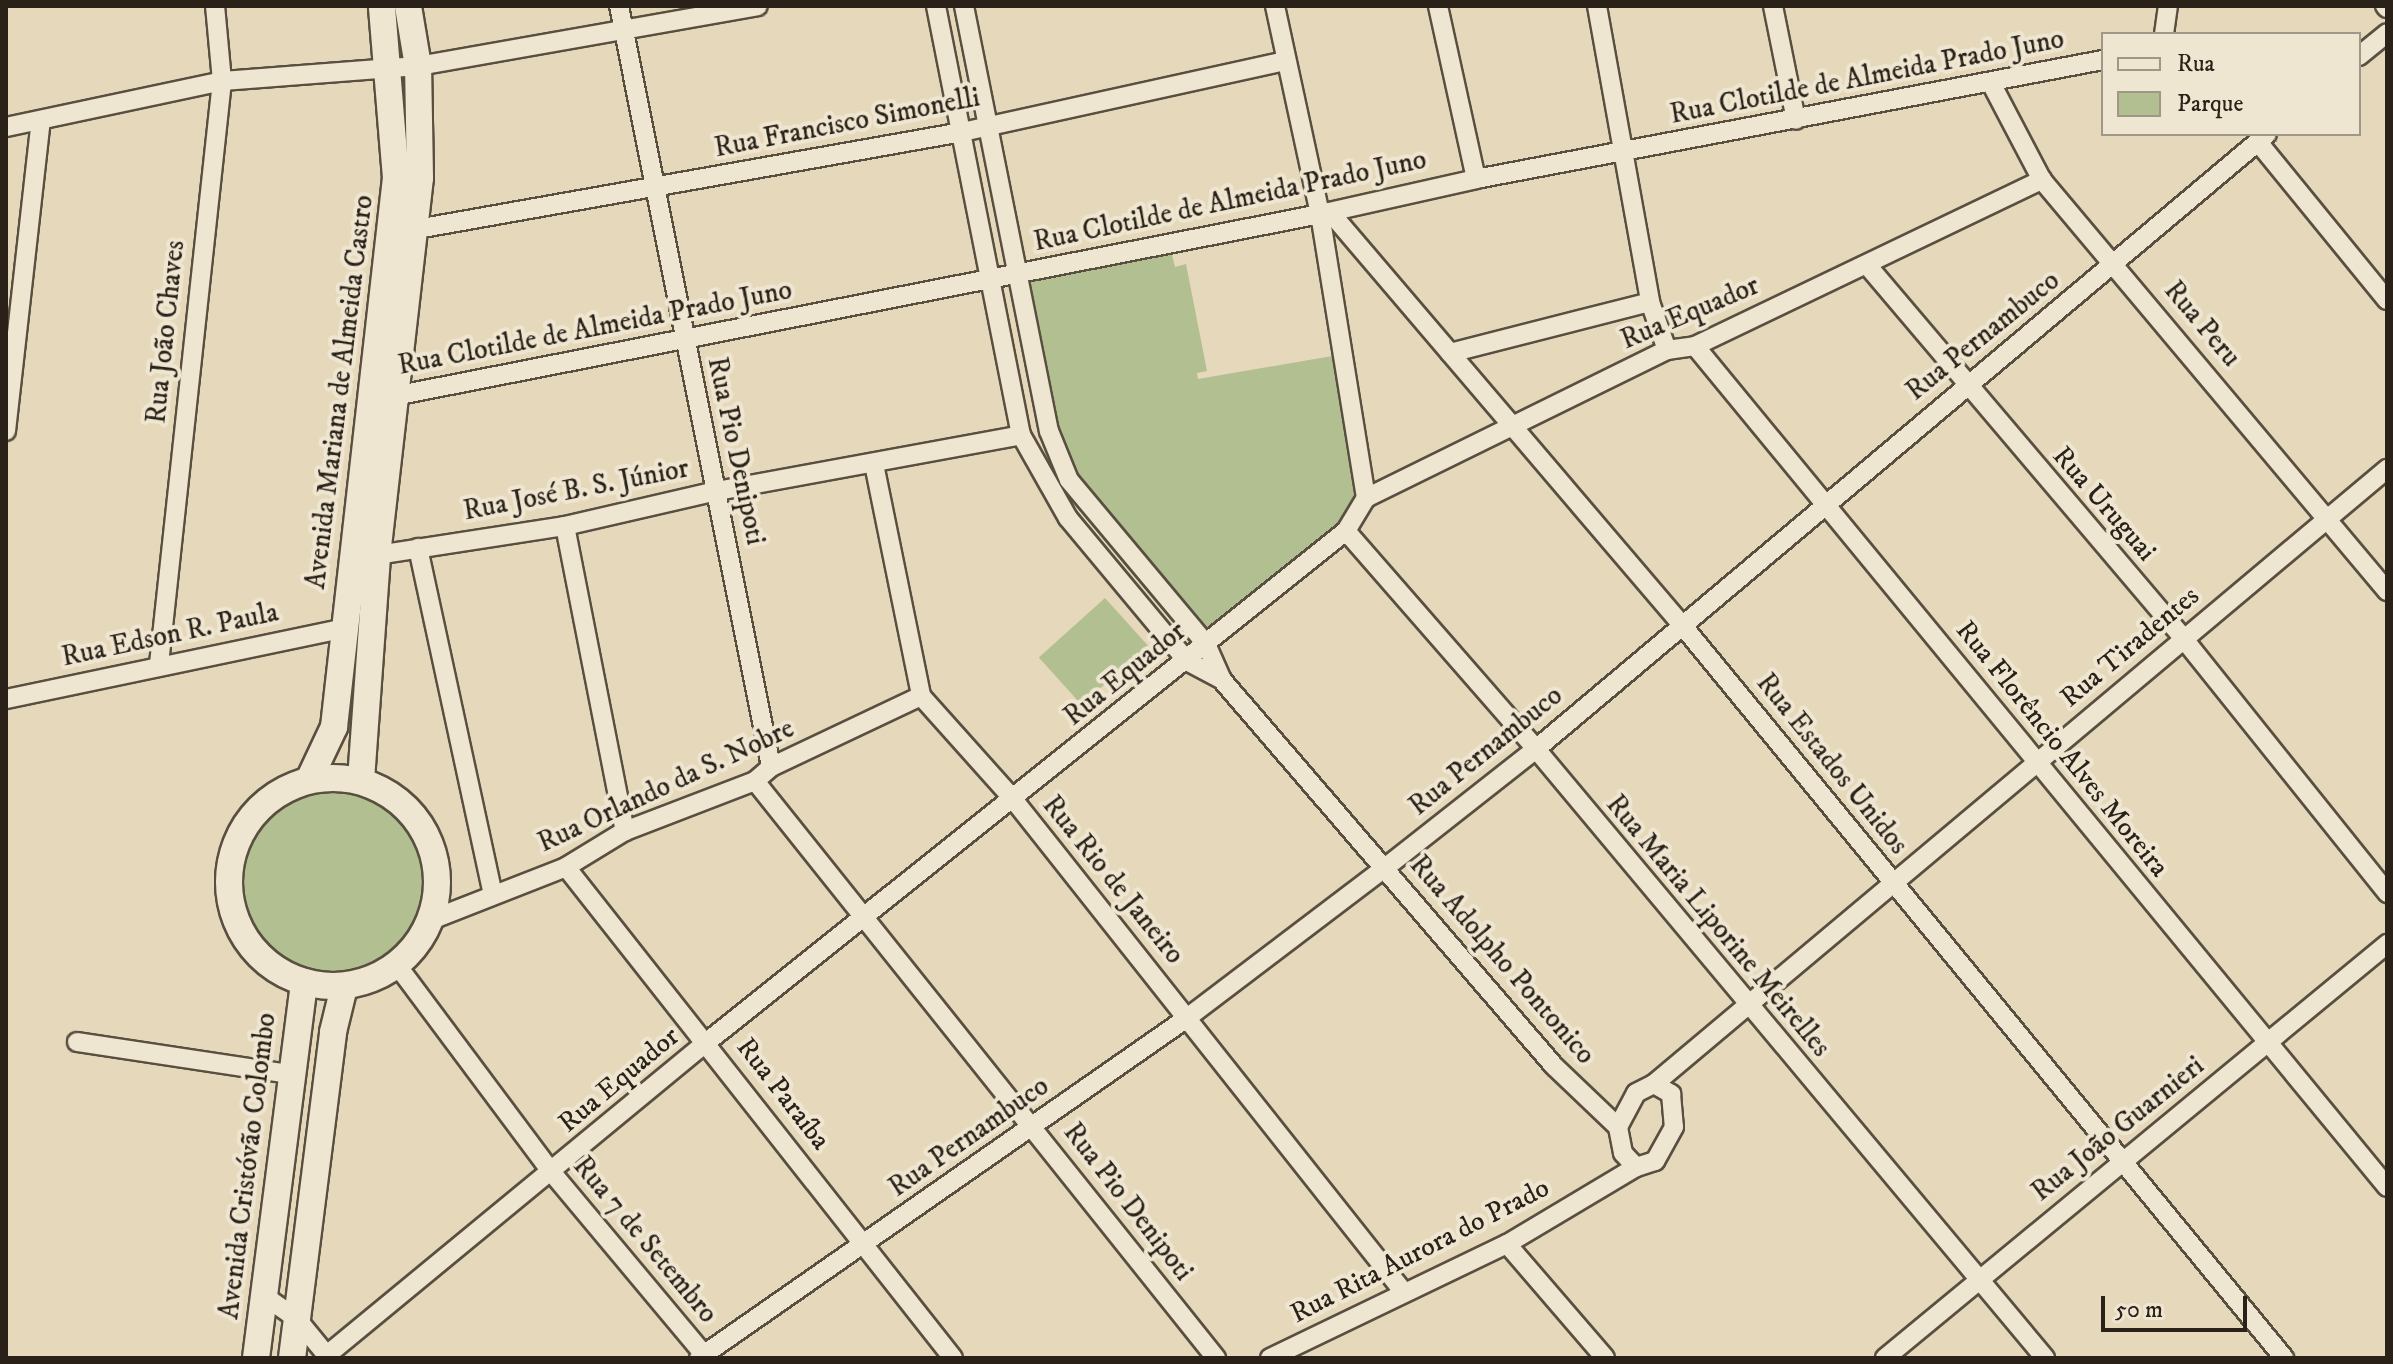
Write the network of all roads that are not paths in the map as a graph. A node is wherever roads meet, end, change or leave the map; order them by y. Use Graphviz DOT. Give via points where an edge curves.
graph roads {
  1 [pos="215,6"];
  2 [pos="382,6"];
  3 [pos="408,6"];
  4 [pos="619,6"];
  5 [pos="758,6"];
  6 [pos="936,6"];
  7 [pos="964,6"];
  8 [pos="1275,6"];
  9 [pos="1438,6"];
  10 [pos="1597,6"];
  11 [pos="1773,6"];
  12 [pos="2168,6"];
  13 [pos="2165,32"];
  14 [pos="624,33"];
  15 [pos="2387,33"];
  16 [pos="971,51"];
  17 [pos="2361,54"];
  18 [pos="945,55"];
  19 [pos="2101,60"];
  20 [pos="1284,61"];
  21 [pos="389,65"];
  22 [pos="418,66"];
  23 [pos="222,81"];
  24 [pos="1991,83"];
  25 [pos="1796,120"];
  26 [pos="41,121"];
  27 [pos="987,126"];
  28 [pos="6,127"];
  29 [pos="962,132"];
  30 [pos="2262,138"];
  31 [pos="1626,151"];
  32 [pos="1476,179"];
  33 [pos="2042,180"];
  34 [pos="656,188"];
  35 [pos="1325,213"];
  36 [pos="417,229"];
  37 [pos="2114,264"];
  38 [pos="1867,265"];
  39 [pos="1015,274"];
  40 [pos="990,277"];
  41 [pos="2387,300"];
  42 [pos="1650,302"];
  43 [pos="683,341"];
  44 [pos="1695,346"];
  45 [pos="1667,350"];
  46 [pos="1450,353"];
  47 [pos="1966,386"];
  48 [pos="398,395"];
  49 [pos="370,401"];
  50 [pos="1513,425"];
  51 [pos="6,431"];
  52 [pos="1021,435"];
  53 [pos="874,464"];
  54 [pos="2387,469"];
  55 [pos="717,491"];
  56 [pos="1366,498"];
  57 [pos="1823,504"];
  58 [pos="2329,518"];
  59 [pos="565,526"];
  60 [pos="1346,531"];
  61 [pos="418,548"];
  62 [pos="377,555"];
  63 [pos="2387,591"];
  64 [pos="1682,625"];
  65 [pos="345,628"];
  66 [pos="2183,638"];
  67 [pos="1206,644"];
  68 [pos="1187,661"];
  69 [pos="159,664"];
  70 [pos="1222,680"];
  71 [pos="921,696"];
  72 [pos="6,699"];
  73 [pos="1536,749"];
  74 [pos="2037,762"];
  75 [pos="771,767"];
  76 [pos="309,780"];
  77 [pos="361,780"];
  78 [pos="755,781"];
  79 [pos="1013,799"];
  80 [pos="625,831"];
  81 [pos="566,867"];
  82 [pos="1386,867"];
  83 [pos="1891,880"];
  84 [pos="2387,893"];
  85 [pos="493,894"];
  86 [pos="867,917"];
  87 [pos="431,920"];
  88 [pos="2387,944"];
  89 [pos="397,965"];
  90 [pos="304,982"];
  91 [pos="344,987"];
  92 [pos="1745,1006"];
  93 [pos="1187,1018"];
  94 [pos="77,1042"];
  95 [pos="707,1042"];
  96 [pos="2266,1044"];
  97 [pos="288,1074"];
  98 [pos="1654,1084"];
  99 [pos="1034,1127"];
  100 [pos="1618,1127"];
  101 [pos="2121,1163"];
  102 [pos="1636,1167"];
  103 [pos="553,1174"];
  104 [pos="2387,1187"];
  105 [pos="865,1244"];
  106 [pos="1507,1244"];
  107 [pos="1979,1280"];
  108 [pos="1402,1290"];
  109 [pos="263,1295"];
  110 [pos="297,1319"];
  111 [pos="328,1356"];
  112 [pos="703,1357"];
  113 [pos="256,1358"];
  114 [pos="292,1358"];
  115 [pos="953,1358"];
  116 [pos="1216,1358"];
  117 [pos="1270,1358"];
  118 [pos="1605,1358"];
  119 [pos="1885,1358"];
  120 [pos="2045,1358"];
  121 [pos="2284,1358"];
  1 -- 23 [label="street, Rua João Chaves"];
  2 -- 21 [label="main road, Avenida Mariana de Almeida Castro"];
  3 -- 22 [label="main road, Avenida Mariana de Almeida Castro"];
  4 -- 14 [label="street, Rua Pio Denipoti"];
  5 -- 14 [label="street"];
  6 -- 18 [label="street, Rua Adolpho Pontonico"];
  7 -- 16 [label="street, Rua Adolpho Pontonico"];
  8 -- 20 [label="street"];
  9 -- 32 [label="street"];
  10 -- 31 [label="street"];
  11 -- 25 [label="street"];
  12 -- 13 [label="street"];
  14 -- 22 [label="street"];
  14 -- 34 [label="street, Rua Pio Denipoti"];
  15 -- 17 [label="street"];
  16 -- 18 [label="street"];
  16 -- 27 [label="street, Rua Adolpho Pontonico"];
  18 -- 29 [label="street, Rua Adolpho Pontonico"];
  19 -- 24 [label="street, Rua Clotilde de Almeida Prado Juno"];
  20 -- 27 [label="street, Rua Francisco Simonelli"];
  20 -- 35 [label="street"];
  21 -- 22 [label="street"];
  21 -- 23 [label="street"];
  21 -- 49 [label="main road, Avenida Mariana de Almeida Castro" via="396,178"];
  22 -- 36 [label="main road, Avenida Mariana de Almeida Castro"];
  23 -- 26 [label="street"];
  23 -- 69 [label="street, Rua João Chaves"];
  24 -- 25 [label="street, Rua Clotilde de Almeida Prado Juno"];
  24 -- 33 [label="street, Rua Peru"];
  25 -- 31 [label="street, Rua Clotilde de Almeida Prado Juno"];
  26 -- 28 [label="street"];
  26 -- 51 [label="street"];
  27 -- 29 [label="street, Rua Francisco Simonelli"];
  27 -- 39 [label="street, Rua Adolpho Pontonico"];
  29 -- 34 [label="street, Rua Francisco Simonelli"];
  29 -- 40 [label="street, Rua Adolpho Pontonico"];
  30 -- 37 [label="street, Rua Pernambuco"];
  30 -- 41 [label="street"];
  31 -- 32 [label="street, Rua Clotilde de Almeida Prado Juno"];
  31 -- 42 [label="street"];
  32 -- 35 [label="street, Rua Clotilde de Almeida Prado Juno"];
  33 -- 37 [label="street, Rua Peru"];
  33 -- 38 [label="street, Rua Equador"];
  34 -- 36 [label="street, Rua Francisco Simonelli"];
  34 -- 43 [label="street, Rua Pio Denipoti"];
  35 -- 39 [label="street, Rua Clotilde de Almeida Prado Juno"];
  35 -- 46 [label="street, Rua Estados Unidos"];
  35 -- 56 [label="street"];
  36 -- 48 [label="main road, Avenida Mariana de Almeida Castro"];
  37 -- 47 [label="street, Rua Pernambuco"];
  37 -- 58 [label="street, Rua Peru"];
  38 -- 44 [label="street, Rua Equador"];
  38 -- 47 [label="street, Rua Uruguai"];
  39 -- 40 [label="street, Rua Clotilde de Almeida Prado Juno"];
  39 -- 67 [label="street, Rua Adolpho Pontonico" via="1049,431 1069,480"];
  40 -- 43 [label="street, Rua Clotilde de Almeida Prado Juno"];
  40 -- 52 [label="street, Rua Adolpho Pontonico"];
  42 -- 45 [label="street"];
  42 -- 46 [label="street"];
  43 -- 48 [label="street, Rua Clotilde de Almeida Prado Juno"];
  43 -- 55 [label="street, Rua Pio Denipoti"];
  44 -- 45 [label="street, Rua Equador"];
  44 -- 57 [label="street, Rua Florêncio Alves Moreira"];
  45 -- 50 [label="street, Rua Equador"];
  46 -- 50 [label="street, Rua Estados Unidos"];
  47 -- 57 [label="street, Rua Pernambuco"];
  47 -- 66 [label="street, Rua Uruguai"];
  48 -- 49 [label="street, Rua Clotilde de Almeida Prado Juno"];
  48 -- 62 [label="main road, Avenida Mariana de Almeida Castro"];
  49 -- 65 [label="main road, Avenida Mariana de Almeida Castro"];
  50 -- 56 [label="street, Rua Equador"];
  50 -- 64 [label="street, Rua Estados Unidos"];
  52 -- 53 [label="street, Rua José B. S. Júnior"];
  52 -- 68 [label="street, Rua Adolpho Pontonico" via="1068,518"];
  53 -- 55 [label="street, Rua José B. S. Júnior"];
  53 -- 71 [label="street"];
  54 -- 58 [label="street, Rua Tiradentes"];
  55 -- 59 [label="street, Rua José B. S. Júnior"];
  55 -- 75 [label="street, Rua Pio Denipoti"];
  56 -- 60 [label="street, Rua Equador"];
  57 -- 64 [label="street, Rua Pernambuco"];
  57 -- 74 [label="street, Rua Florêncio Alves Moreira"];
  58 -- 63 [label="street, Rua Peru"];
  58 -- 66 [label="street, Rua Tiradentes"];
  59 -- 61 [label="street, Rua José B. S. Júnior"];
  59 -- 80 [label="street"];
  60 -- 67 [label="street, Rua Equador"];
  60 -- 73 [label="street, Rua Maria Liporine Meirelles"];
  61 -- 62 [label="street, Rua José B. S. Júnior"];
  61 -- 85 [label="street"];
  62 -- 77 [label="main road, Avenida Mariana de Almeida Castro"];
  64 -- 73 [label="street, Rua Pernambuco"];
  64 -- 83 [label="street, Rua Estados Unidos"];
  65 -- 69 [label="street, Rua Edson R. Paula"];
  65 -- 76 [label="main road, Avenida Mariana de Almeida Castro" via="334,727"];
  66 -- 74 [label="street, Rua Tiradentes"];
  66 -- 84 [label="street, Rua Uruguai"];
  67 -- 68 [label="street, Rua Equador"];
  67 -- 70 [label="street, Rua Adolpho Pontonico"];
  68 -- 70 [label="street, Rua Adolpho Pontonico"];
  68 -- 79 [label="street, Rua Equador"];
  69 -- 72 [label="street, Rua Edson R. Paula"];
  70 -- 82 [label="street, Rua Adolpho Pontonico"];
  71 -- 75 [label="street, Rua Orlando da S. Nobre"];
  71 -- 79 [label="street, Rua Rio de Janeiro"];
  73 -- 82 [label="street, Rua Pernambuco"];
  73 -- 92 [label="street, Rua Maria Liporine Meirelles"];
  74 -- 83 [label="street, Rua Tiradentes"];
  74 -- 96 [label="street, Rua Florêncio Alves Moreira"];
  75 -- 78 [label="street, Rua Orlando da S. Nobre"];
  76 -- 77 [label="main road"];
  76 -- 90 [label="main road" via="258,808 231,858 228,887 233,915 246,941 264,962"];
  77 -- 87 [label="main road" via="389,794 427,836 436,863"];
  78 -- 80 [label="street, Rua Orlando da S. Nobre"];
  78 -- 86 [label="street, Rua Pio Denipoti"];
  79 -- 86 [label="street, Rua Equador"];
  79 -- 93 [label="street, Rua Rio de Janeiro"];
  80 -- 81 [label="street, Rua Orlando da S. Nobre"];
  81 -- 85 [label="street, Rua Orlando da S. Nobre"];
  81 -- 95 [label="street, Rua Paraíba"];
  82 -- 93 [label="street, Rua Pernambuco"];
  82 -- 100 [label="street, Rua Adolpho Pontonico" via="1554,1066"];
  83 -- 92 [label="street, Rua Tiradentes"];
  83 -- 101 [label="street, Rua Estados Unidos"];
  85 -- 87 [label="street, Rua Orlando da S. Nobre"];
  86 -- 95 [label="street, Rua Equador"];
  86 -- 99 [label="street, Rua Pio Denipoti"];
  87 -- 89 [label="main road"];
  88 -- 96 [label="street, Rua João Guarnieri"];
  89 -- 91 [label="main road"];
  89 -- 103 [label="street, Rua 7 de Setembro"];
  90 -- 91 [label="main road"];
  90 -- 97 [label="main road, Avenida Cristóvão Colombo"];
  91 -- 110 [label="main road" via="333,1032"];
  92 -- 98 [label="street, Rua Tiradentes"];
  92 -- 107 [label="street, Rua Maria Liporine Meirelles"];
  93 -- 99 [label="street, Rua Pernambuco"];
  93 -- 108 [label="street, Rua Rio de Janeiro"];
  94 -- 97 [label="street"];
  95 -- 103 [label="street, Rua Equador"];
  95 -- 105 [label="street, Rua Paraíba"];
  96 -- 101 [label="street, Rua João Guarnieri"];
  96 -- 104 [label="street, Rua Florêncio Alves Moreira"];
  97 -- 109 [label="main road, Avenida Cristóvão Colombo"];
  98 -- 100 [label="street" via="1636,1093"];
  98 -- 102 [label="street" via="1671,1094 1674,1127 1668,1147 1655,1161"];
  99 -- 105 [label="street, Rua Pernambuco"];
  99 -- 116 [label="street, Rua Pio Denipoti"];
  100 -- 102 [label="street" via="1623,1153"];
  101 -- 107 [label="street, Rua João Guarnieri"];
  101 -- 121 [label="street, Rua Estados Unidos"];
  102 -- 106 [label="street, Rua Rita Aurora do Prado"];
  103 -- 111 [label="street, Rua Equador"];
  103 -- 112 [label="street, Rua 7 de Setembro"];
  105 -- 112 [label="street, Rua Pernambuco"];
  105 -- 115 [label="street, Rua Paraíba"];
  106 -- 108 [label="street, Rua Rita Aurora do Prado"];
  106 -- 118 [label="street"];
  107 -- 119 [label="street, Rua João Guarnieri"];
  107 -- 120 [label="street, Rua Maria Liporine Meirelles"];
  108 -- 117 [label="street, Rua Rita Aurora do Prado"];
  109 -- 110 [label="street"];
  109 -- 113 [label="main road, Avenida Cristóvão Colombo"];
  110 -- 111 [label="street"];
  110 -- 114 [label="main road"];
}
